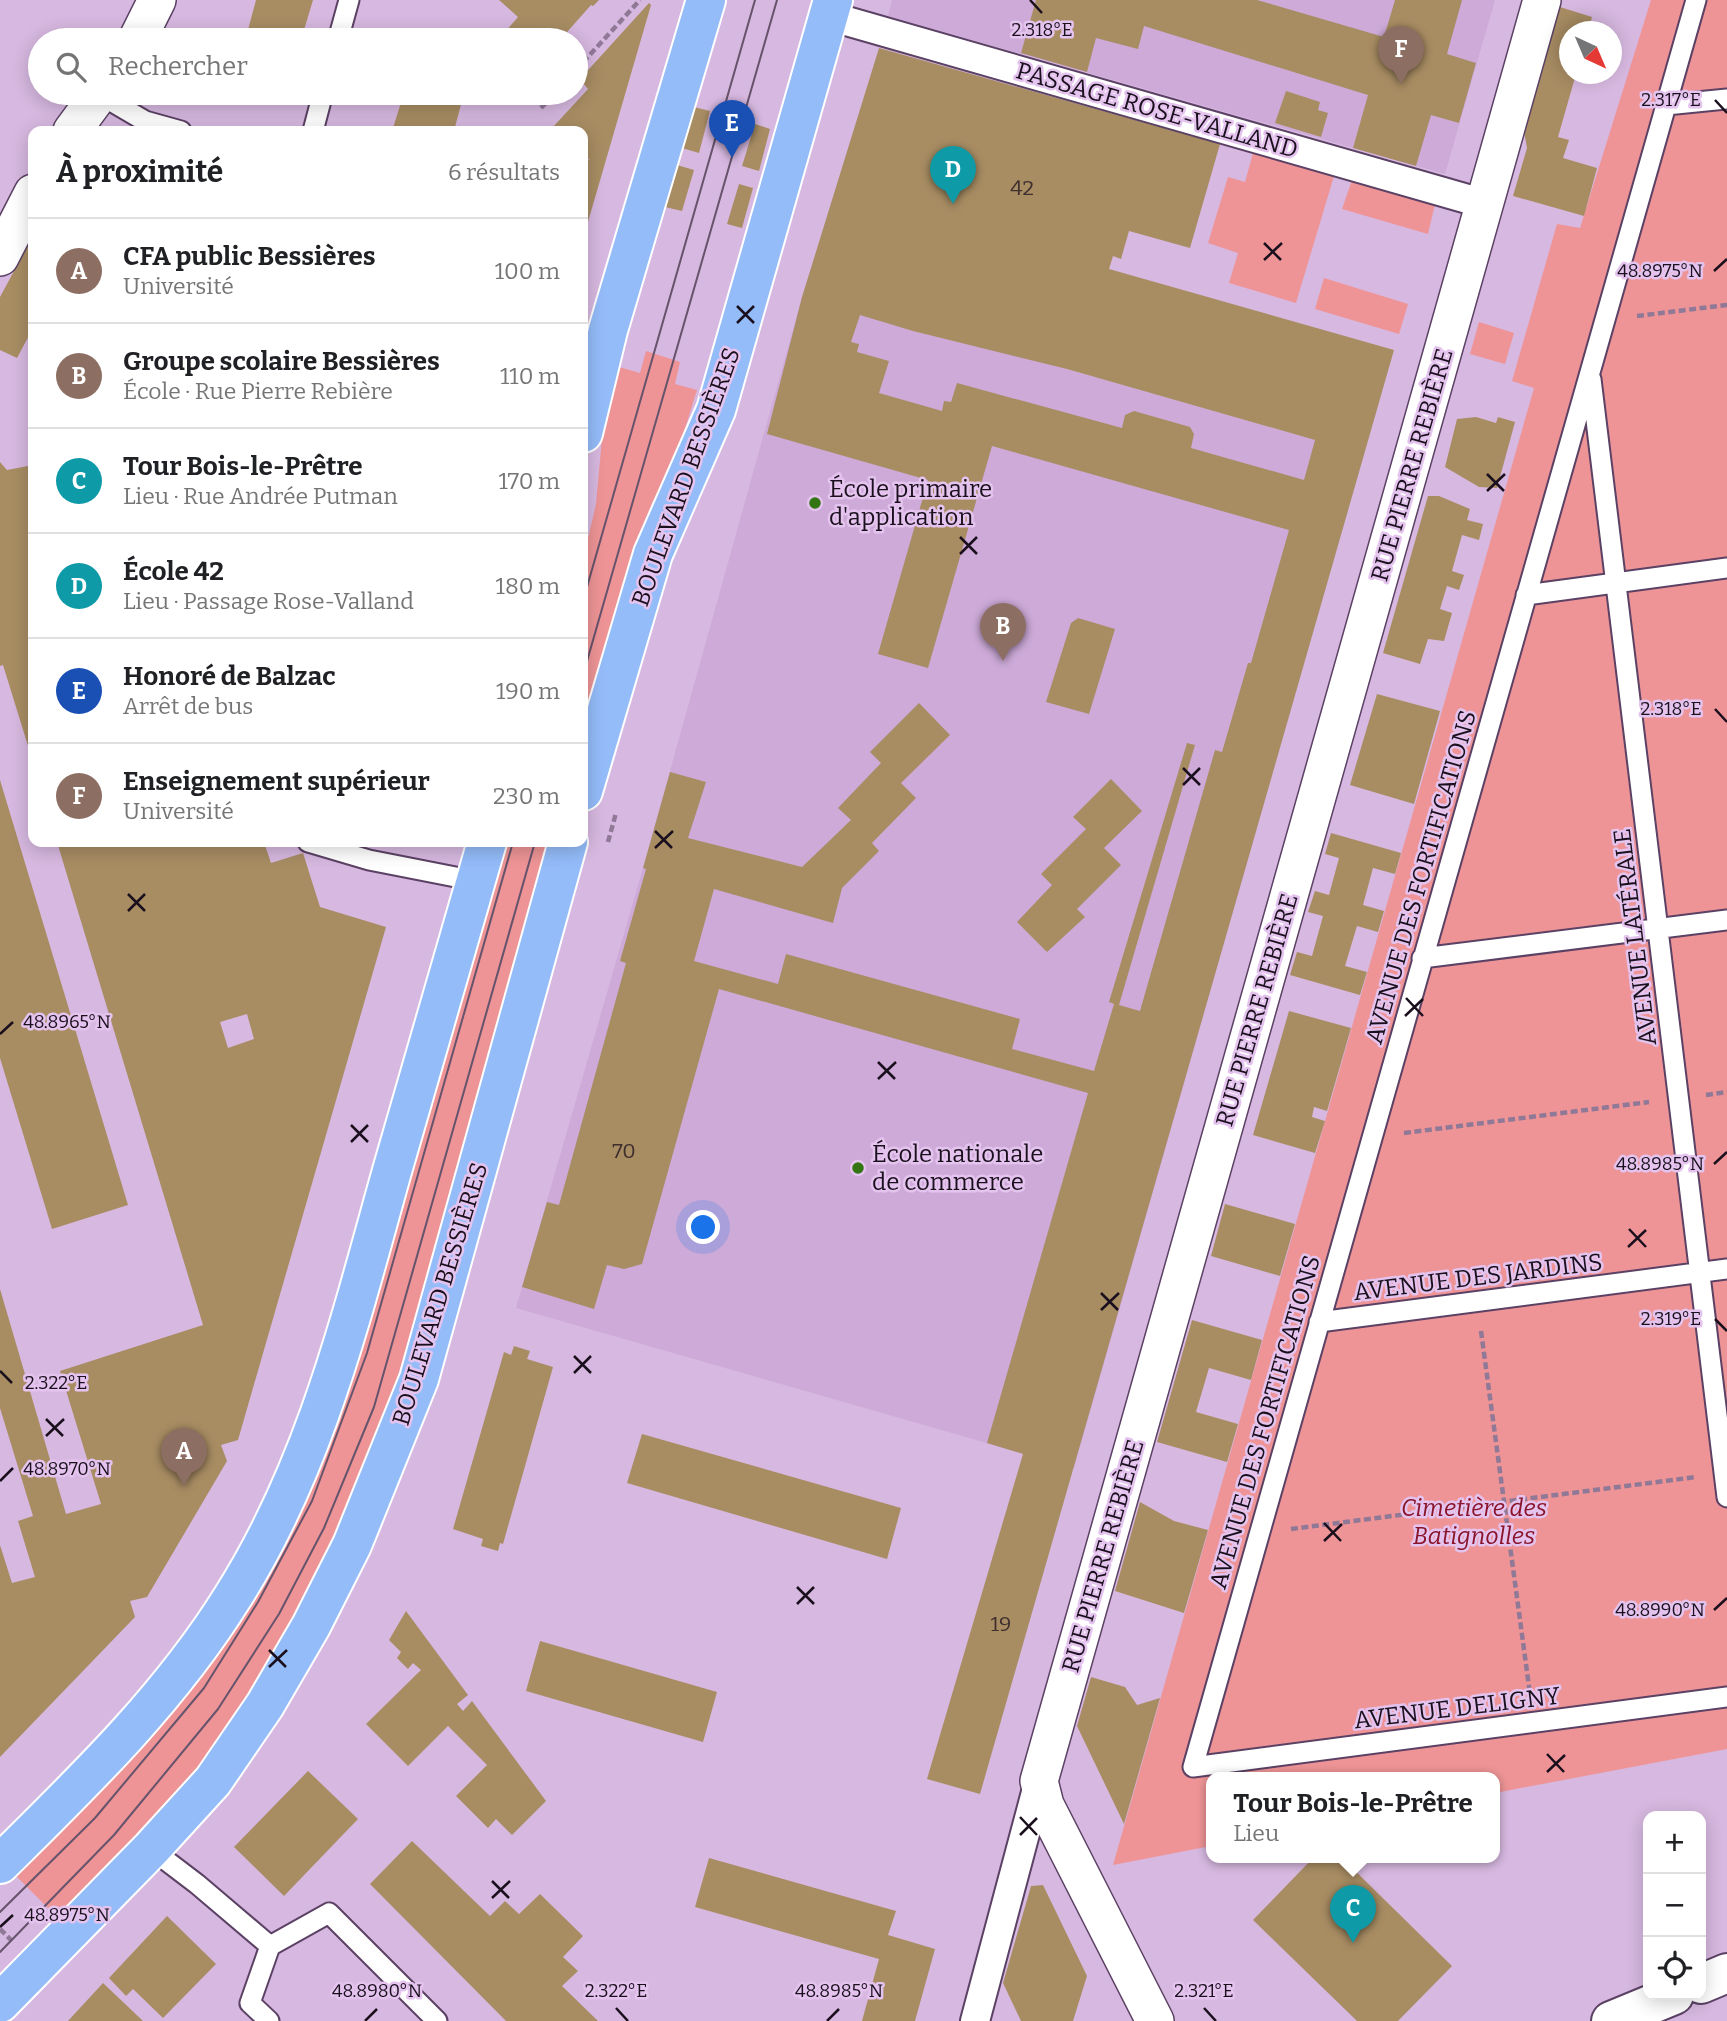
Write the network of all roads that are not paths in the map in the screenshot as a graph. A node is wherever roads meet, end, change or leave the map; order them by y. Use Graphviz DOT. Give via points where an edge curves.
graph roads {
  1 [pos="157,0"];
  2 [pos="349,0"];
  3 [pos="706,0"];
  4 [pos="1542,0"];
  5 [pos="1696,0"];
  6 [pos="831,8"];
  7 [pos="143,28"];
  8 [pos="341,28"];
  9 [pos="1727,99"];
  10 [pos="92,105"];
  11 [pos="118,105"];
  12 [pos="320,105"];
  13 [pos="1666,105"];
  14 [pos="76,126"];
  15 [pos="163,126"];
  16 [pos="314,126"];
  17 [pos="28,203"];
  18 [pos="1485,204"];
  19 [pos="0,257"];
  20 [pos="1590,371"];
  21 [pos="588,412"];
  22 [pos="1727,568"];
  23 [pos="1616,581"];
  24 [pos="1527,595"];
  25 [pos="588,774"];
  26 [pos="325,847"];
  27 [pos="485,847"];
  28 [pos="567,847"];
  29 [pos="476,881"];
  30 [pos="1727,920"];
  31 [pos="1658,929"];
  32 [pos="1422,958"];
  33 [pos="1727,1269"];
  34 [pos="1699,1272"];
  35 [pos="1319,1322"];
  36 [pos="1727,1497"];
  37 [pos="1727,1697"];
  38 [pos="1193,1767"];
  39 [pos="1039,1781"];
  40 [pos="152,1849"];
  41 [pos="0,1864"];
  42 [pos="270,1946"];
  43 [pos="1727,1973"];
  44 [pos="1706,1982"];
  45 [pos="1662,2000"];
  46 [pos="0,2003"];
  47 [pos="269,2021"];
  48 [pos="437,2021"];
  49 [pos="975,2021"];
  50 [pos="1155,2021"];
  51 [pos="1611,2021"];
  1 -- 7 [label="street"];
  2 -- 8 [label="lane"];
  3 -- 21 [label="main road"];
  4 -- 18 [label="street, RUE PIERRE REBIÈRE"];
  5 -- 13 [label="lane, AVENUE DES FORTIFICATIONS"];
  6 -- 18 [label="street, PASSAGE ROSE-VALLAND"];
  6 -- 25 [label="main road, BOULEVARD BESSIÈRES" via="716,410 653,554"];
  9 -- 13 [label="lane"];
  10 -- 14 [label="street"];
  11 -- 15 [label="lane"];
  12 -- 16 [label="lane"];
  13 -- 20 [label="lane, AVENUE DES FORTIFICATIONS"];
  17 -- 19 [label="street"];
  18 -- 39 [label="street, RUE PIERRE REBIÈRE"];
  20 -- 23 [label="lane, AVENUE LATÉRALE"];
  20 -- 24 [label="lane, AVENUE DES FORTIFICATIONS"];
  22 -- 23 [label="lane"];
  23 -- 24 [label="lane"];
  23 -- 31 [label="lane, AVENUE LATÉRALE"];
  24 -- 32 [label="lane, AVENUE DES FORTIFICATIONS"];
  26 -- 29 [label="lane"];
  27 -- 29 [label="main road"];
  28 -- 40 [label="main road, BOULEVARD BESSIÈRES" via="437,1320 393,1447 352,1545 265,1704 213,1781"];
  29 -- 41 [label="main road" via="332,1380 274,1521 233,1597 184,1669 104,1761"];
  30 -- 31 [label="lane"];
  31 -- 32 [label="lane"];
  31 -- 34 [label="lane, AVENUE LATÉRALE"];
  32 -- 35 [label="lane, AVENUE DES FORTIFICATIONS"];
  33 -- 34 [label="lane, AVENUE DES JARDINS"];
  34 -- 35 [label="lane, AVENUE DES JARDINS"];
  34 -- 36 [label="lane, AVENUE LATÉRALE"];
  35 -- 38 [label="lane, AVENUE DES FORTIFICATIONS"];
  37 -- 38 [label="lane, AVENUE DELIGNY"];
  39 -- 49 [label="street, RUE PIERRE REBIÈRE"];
  39 -- 50 [label="street" via="1045,1805"];
  40 -- 42 [label="lane"];
  40 -- 46 [label="main road, BOULEVARD BESSIÈRES"];
  42 -- 47 [label="lane" via="250,2003"];
  42 -- 48 [label="lane" via="329,1913"];
  43 -- 44 [label="main road"];
  45 -- 51 [label="main road"];
}
